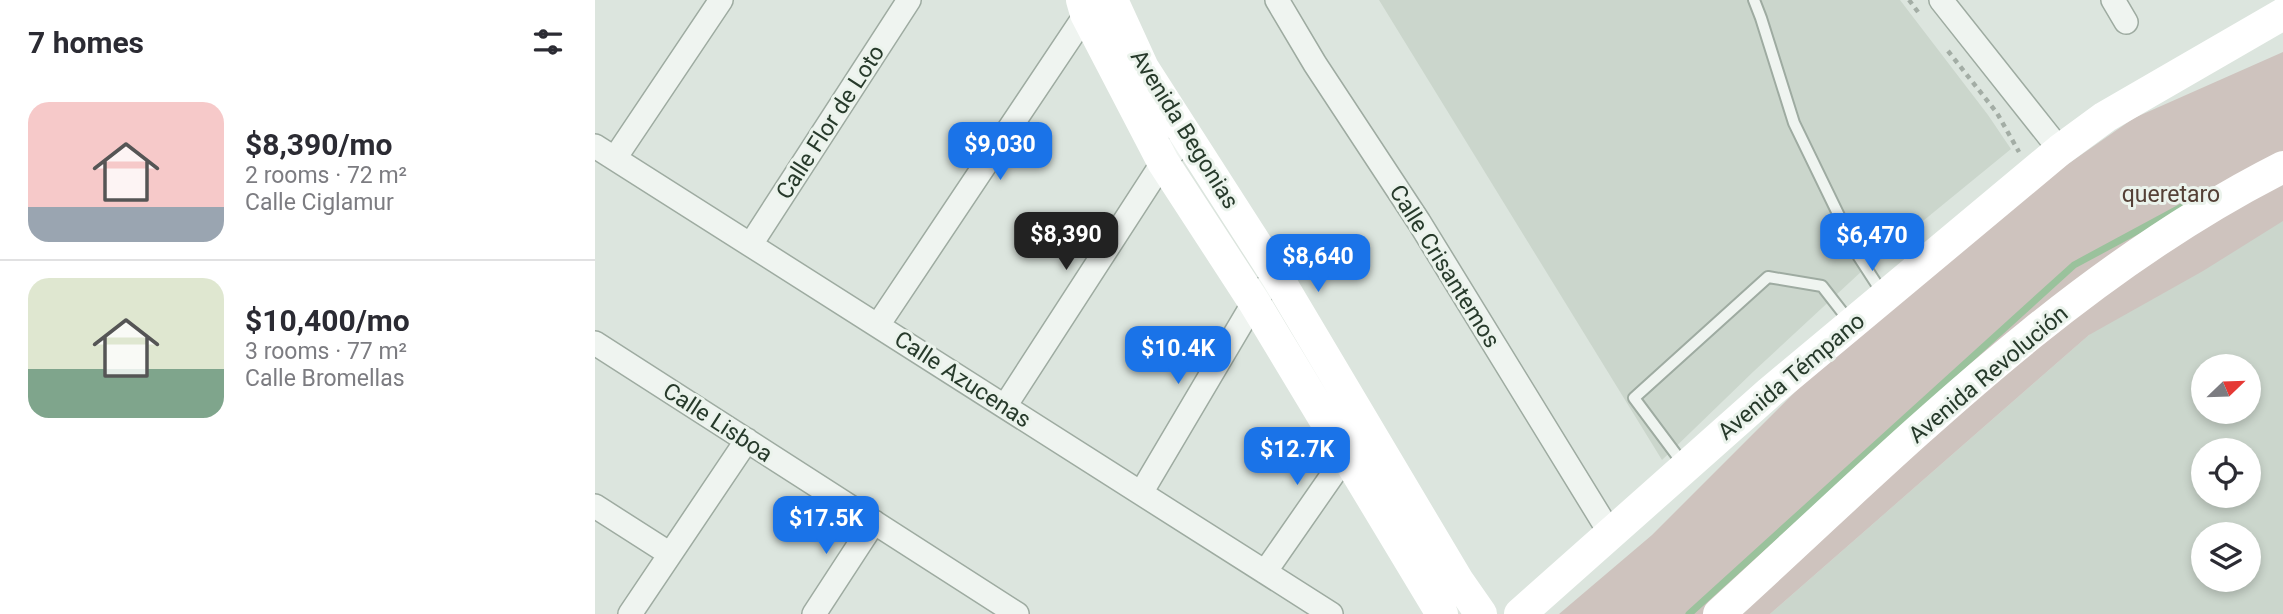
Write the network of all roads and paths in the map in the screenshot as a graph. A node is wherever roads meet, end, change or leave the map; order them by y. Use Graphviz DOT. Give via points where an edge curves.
graph roads {
  1 [pos="722,0"];
  2 [pos="909,0"];
  3 [pos="1277,0"];
  4 [pos="1753,0"];
  5 [pos="1909,0"];
  6 [pos="1941,0"];
  7 [pos="2113,0"];
  8 [pos="1096,4"];
  9 [pos="2283,14"];
  10 [pos="1925,21"];
  11 [pos="2126,22"];
  12 [pos="1941,41"];
  13 [pos="1188,137"];
  14 [pos="595,146"];
  15 [pos="2060,150"];
  16 [pos="615,158"];
  17 [pos="1163,162"];
  18 [pos="2283,167"];
  19 [pos="2031,174"];
  20 [pos="751,244"];
  21 [pos="1276,275"];
  22 [pos="1885,296"];
  23 [pos="1254,302"];
  24 [pos="1851,324"];
  25 [pos="878,325"];
  26 [pos="595,343"];
  27 [pos="1006,406"];
  28 [pos="1366,428"];
  29 [pos="747,440"];
  30 [pos="1345,456"];
  31 [pos="1685,467"];
  32 [pos="1141,493"];
  33 [pos="595,506"];
  34 [pos="874,523"];
  35 [pos="1610,533"];
  36 [pos="670,554"];
  37 [pos="1265,572"];
  38 [pos="630,614"];
  39 [pos="814,614"];
  40 [pos="1017,614"];
  41 [pos="1331,614"];
  42 [pos="1442,614"];
  43 [pos="1481,614"];
  44 [pos="1520,614"];
  45 [pos="1719,614"];
  1 -- 16 [label="street"];
  2 -- 20 [label="street, Calle Flor de Loto"];
  3 -- 35 [label="street, Calle Crisantemos"];
  4 -- 22 [label="lane" via="1794,123 1859,257"];
  5 -- 10 [label="path"];
  6 -- 15 [label="street"];
  7 -- 11 [label="street"];
  8 -- 13 [label="main road, Avenida Begonias"];
  8 -- 17 [label="main road, Avenida Begonias"];
  8 -- 25 [label="street"];
  9 -- 15 [label="main road, Avenida Témpano" via="2105,117"];
  12 -- 19 [label="path" via="1997,113"];
  13 -- 17 [label="street"];
  13 -- 21 [label="main road, Avenida Begonias"];
  14 -- 16 [label="street, Calle Azucenas"];
  15 -- 19 [label="main road, Avenida Témpano"];
  16 -- 20 [label="street, Calle Azucenas"];
  17 -- 23 [label="main road, Avenida Begonias"];
  17 -- 27 [label="street"];
  18 -- 45 [label="main road, Avenida Revolución" via="2233,192 2113,271 1989,368"];
  19 -- 22 [label="main road, Avenida Témpano"];
  20 -- 25 [label="street, Calle Azucenas"];
  21 -- 23 [label="street"];
  21 -- 28 [label="main road, Avenida Begonias"];
  22 -- 24 [label="main road, Avenida Témpano"];
  23 -- 30 [label="main road, Avenida Begonias"];
  23 -- 32 [label="street"];
  24 -- 31 [label="main road, Avenida Témpano"];
  24 -- 31 [label="lane" via="1822,286 1768,276 1634,398"];
  25 -- 27 [label="street, Calle Azucenas"];
  26 -- 29 [label="street, Calle Lisboa"];
  27 -- 32 [label="street, Calle Azucenas"];
  28 -- 30 [label="street"];
  28 -- 43 [label="main road, Avenida Begonias"];
  29 -- 34 [label="street, Calle Lisboa"];
  29 -- 36 [label="street"];
  30 -- 37 [label="street"];
  30 -- 42 [label="main road, Avenida Begonias"];
  31 -- 35 [label="main road, Avenida Témpano"];
  32 -- 37 [label="street, Calle Azucenas"];
  33 -- 36 [label="street"];
  34 -- 39 [label="street"];
  34 -- 40 [label="street, Calle Lisboa"];
  35 -- 44 [label="main road, Avenida Témpano"];
  36 -- 38 [label="street"];
  37 -- 41 [label="street, Calle Azucenas"];
}
